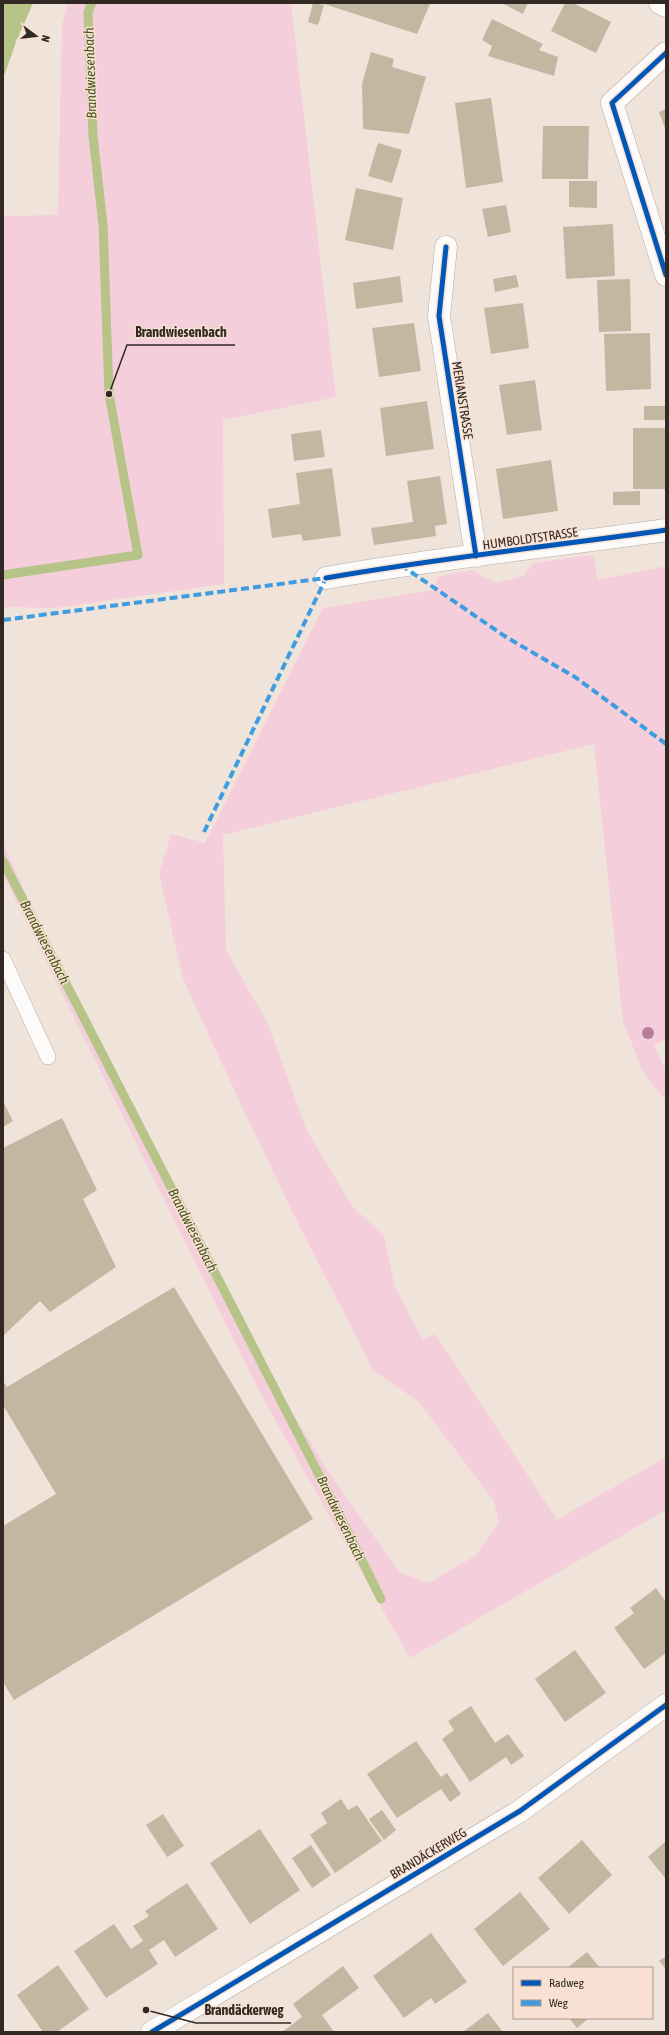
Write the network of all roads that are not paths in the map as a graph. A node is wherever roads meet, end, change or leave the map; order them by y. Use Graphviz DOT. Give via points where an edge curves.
graph roads {
  1 [pos="660,3"];
  2 [pos="666,6"];
  3 [pos="666,53"];
  4 [pos="446,247"];
  5 [pos="666,275"];
  6 [pos="666,530"];
  7 [pos="476,556"];
  8 [pos="326,578"];
  9 [pos="3,959"];
  10 [pos="48,1057"];
  11 [pos="666,1705"];
  12 [pos="152,2032"];
  1 -- 2 [label="street"];
  3 -- 5 [label="street" via="612,103"];
  4 -- 7 [label="street, MERIANSTRASSE" via="439,316"];
  6 -- 7 [label="street, HUMBOLDTSTRASSE"];
  7 -- 8 [label="street, HUMBOLDTSTRASSE"];
  9 -- 10 [label="lane"];
  11 -- 12 [label="street, BRANDÄCKERWEG" via="520,1811"];
}
